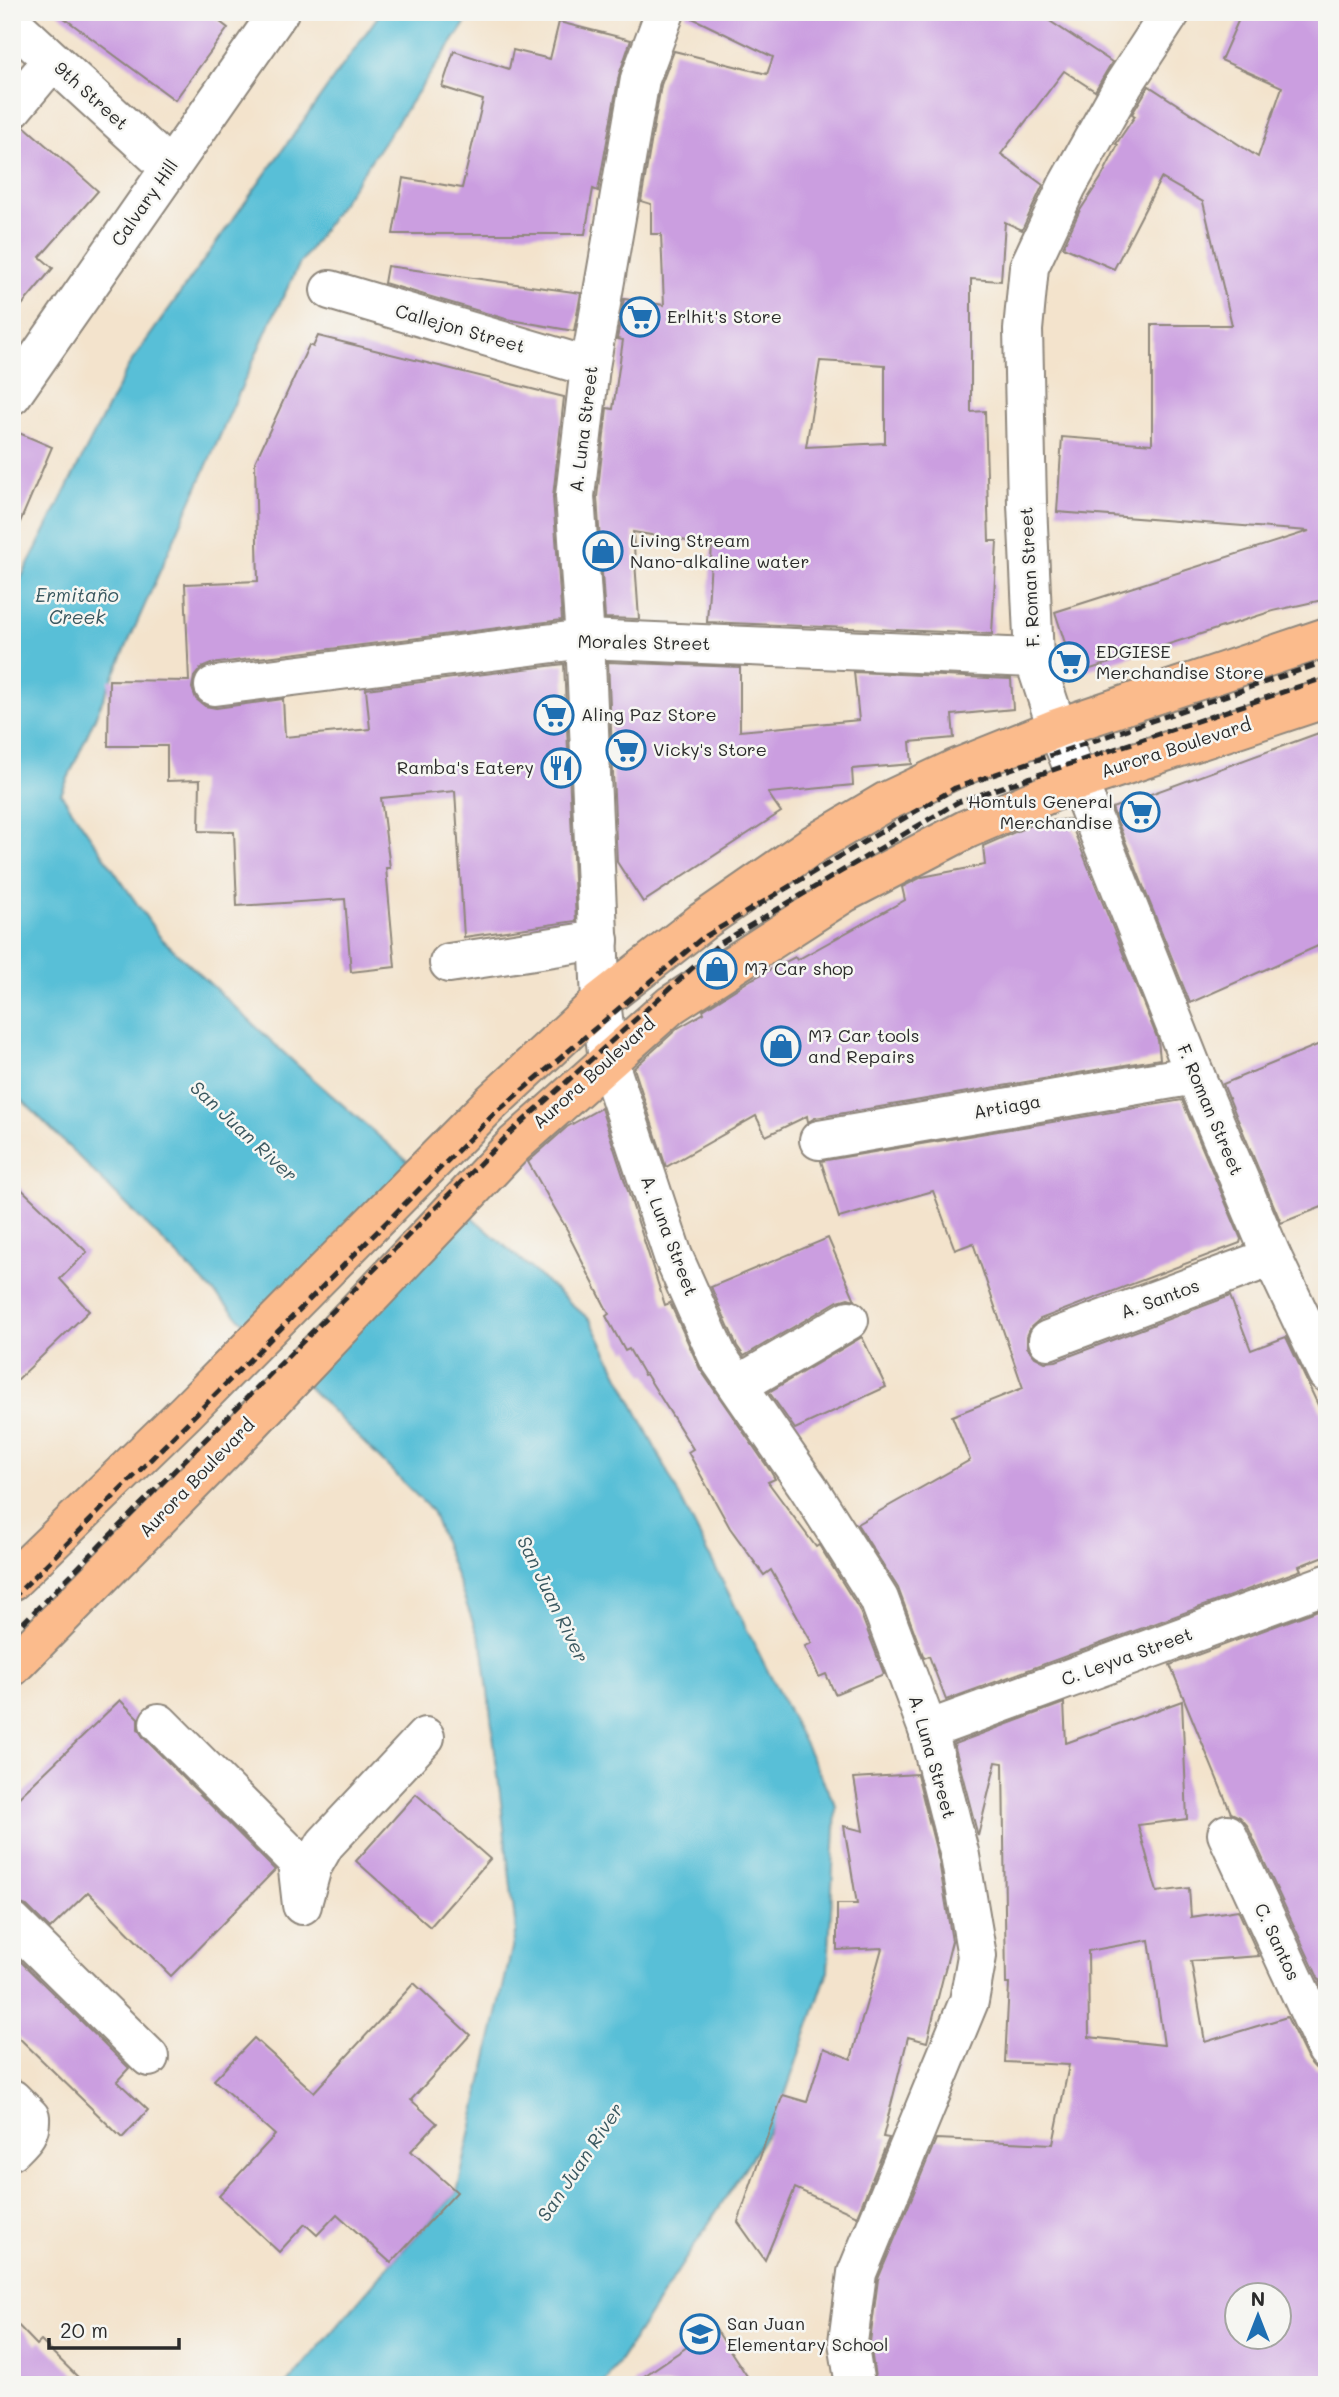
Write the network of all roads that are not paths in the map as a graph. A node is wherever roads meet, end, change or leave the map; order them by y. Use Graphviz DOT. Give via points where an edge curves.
graph roads {
  1 [pos="279,12"];
  2 [pos="665,12"];
  3 [pos="1171,12"];
  4 [pos="12,23"];
  5 [pos="52,61"];
  6 [pos="12,109"];
  7 [pos="170,168"];
  8 [pos="330,290"];
  9 [pos="590,367"];
  10 [pos="12,395"];
  11 [pos="1327,637"];
  12 [pos="584,639"];
  13 [pos="1034,658"];
  14 [pos="214,686"];
  15 [pos="1327,698"];
  16 [pos="1057,728"];
  17 [pos="1078,781"];
  18 [pos="599,940"];
  19 [pos="449,963"];
  20 [pos="601,1001"];
  21 [pos="608,1060"];
  22 [pos="1195,1075"];
  23 [pos="818,1140"];
  24 [pos="1272,1257"];
  25 [pos="849,1320"];
  26 [pos="1048,1340"];
  27 [pos="1327,1373"];
  28 [pos="737,1385"];
  29 [pos="12,1580"];
  30 [pos="1327,1584"];
  31 [pos="12,1667"];
  32 [pos="159,1723"];
  33 [pos="928,1730"];
  34 [pos="425,1737"];
  35 [pos="1227,1833"];
  36 [pos="12,1922"];
  37 [pos="1327,2050"];
  38 [pos="149,2057"];
  39 [pos="12,2099"];
  40 [pos="12,2150"];
  41 [pos="855,2385"];
  1 -- 7 [label="street, Calvary Hill"];
  2 -- 9 [label="street, A. Luna Street" via="640,79"];
  3 -- 13 [label="street, F. Roman Street" via="1067,186 1029,267 1023,330"];
  4 -- 5 [label="street, 9th Street"];
  5 -- 6 [label="street"];
  5 -- 7 [label="street, 9th Street"];
  7 -- 10 [label="street, Calvary Hill"];
  8 -- 9 [label="street, Callejon Street"];
  9 -- 12 [label="street, A. Luna Street" via="575,496"];
  11 -- 16 [label="main road"];
  12 -- 13 [label="street, Morales Street"];
  12 -- 14 [label="street, Morales Street"];
  12 -- 18 [label="street, A. Luna Street"];
  13 -- 16 [label="street, F. Roman Street"];
  15 -- 17 [label="main road, Aurora Boulevard"];
  16 -- 17 [label="street, F. Roman Street"];
  16 -- 20 [label="main road" via="885,802 814,844 692,929"];
  17 -- 21 [label="main road, Aurora Boulevard" via="967,829 844,893 671,1005"];
  17 -- 22 [label="street, F. Roman Street"];
  18 -- 19 [label="street"];
  18 -- 20 [label="street, A. Luna Street"];
  20 -- 21 [label="street, A. Luna Street"];
  20 -- 29 [label="main road" via="491,1104"];
  21 -- 28 [label="street, A. Luna Street" via="673,1255 718,1357"];
  21 -- 31 [label="main road, Aurora Boulevard" via="515,1144"];
  22 -- 23 [label="street, Artiaga"];
  22 -- 24 [label="street, F. Roman Street"];
  24 -- 26 [label="street, A. Santos"];
  24 -- 27 [label="street, F. Roman Street"];
  25 -- 28 [label="street"];
  28 -- 33 [label="street, A. Luna Street" via="878,1599"];
  30 -- 33 [label="street, C. Leyva Street"];
  32 -- 34 [label="street" via="297,1861 302,1905 312,1867 326,1844"];
  33 -- 41 [label="street, A. Luna Street" via="960,1856 977,1956 969,2001 857,2273 848,2342"];
  35 -- 37 [label="street, C. Santos"];
  36 -- 38 [label="street"];
  39 -- 40 [label="street" via="30,2117 31,2126"];
}
